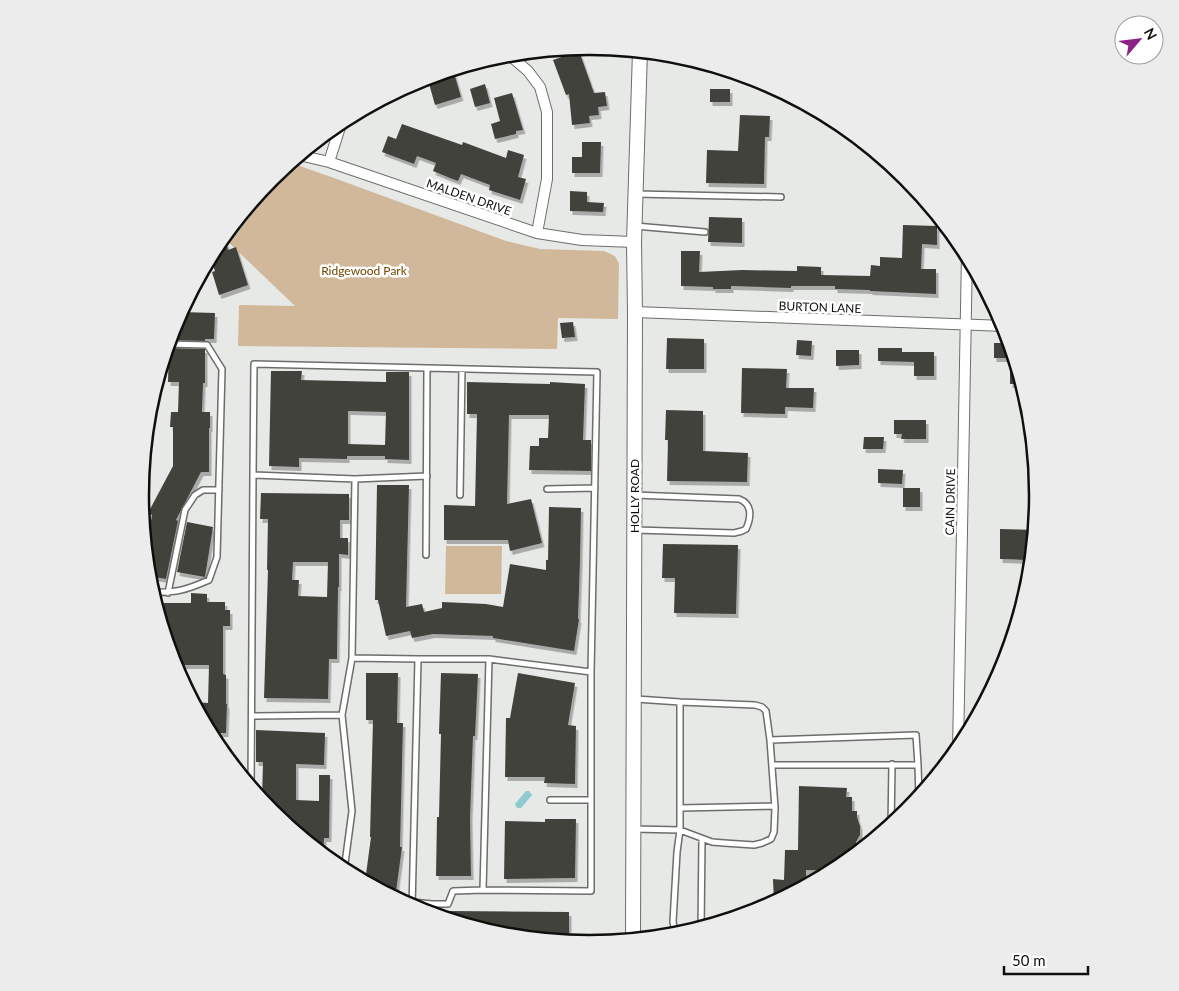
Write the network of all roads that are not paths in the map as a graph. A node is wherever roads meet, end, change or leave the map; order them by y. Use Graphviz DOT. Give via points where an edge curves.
graph roads {
  1 [pos="640,58"];
  2 [pos="516,61"];
  3 [pos="338,134"];
  4 [pos="308,157"];
  5 [pos="329,162"];
  6 [pos="636,194"];
  7 [pos="781,197"];
  8 [pos="634,226"];
  9 [pos="706,232"];
  10 [pos="537,233"];
  11 [pos="634,242"];
  12 [pos="967,268"];
  13 [pos="634,312"];
  14 [pos="966,325"];
  15 [pos="995,326"];
  16 [pos="176,344"];
  17 [pos="427,368"];
  18 [pos="462,369"];
  19 [pos="253,475"];
  20 [pos="427,476"];
  21 [pos="355,479"];
  22 [pos="595,488"];
  23 [pos="547,489"];
  24 [pos="219,490"];
  25 [pos="460,495"];
  26 [pos="634,495"];
  27 [pos="634,530"];
  28 [pos="426,555"];
  29 [pos="160,592"];
  30 [pos="168,593"];
  31 [pos="352,658"];
  32 [pos="418,659"];
  33 [pos="489,659"];
  34 [pos="592,672"];
  35 [pos="633,698"];
  36 [pos="680,702"];
  37 [pos="342,715"];
  38 [pos="252,716"];
  39 [pos="958,731"];
  40 [pos="962,731"];
  41 [pos="958,737"];
  42 [pos="770,740"];
  43 [pos="892,764"];
  44 [pos="772,765"];
  45 [pos="918,765"];
  46 [pos="251,778"];
  47 [pos="919,788"];
  48 [pos="550,800"];
  49 [pos="591,800"];
  50 [pos="775,806"];
  51 [pos="680,808"];
  52 [pos="891,816"];
  53 [pos="633,829"];
  54 [pos="680,830"];
  55 [pos="702,838"];
  56 [pos="733,844"];
  57 [pos="733,850"];
  58 [pos="345,862"];
  59 [pos="483,890"];
  60 [pos="412,898"];
  61 [pos="427,904"];
  62 [pos="432,904"];
  63 [pos="701,922"];
  64 [pos="674,928"];
  65 [pos="633,933"];
  1 -- 6 [label="main road, HOLLY ROAD"];
  2 -- 10 [label="street" via="540,87 547,112 547,179"];
  3 -- 5 [label="street"];
  4 -- 5 [label="street, MALDEN DRIVE"];
  5 -- 10 [label="street, MALDEN DRIVE"];
  6 -- 7 [label="lane"];
  6 -- 8 [label="main road, HOLLY ROAD"];
  8 -- 9 [label="lane"];
  8 -- 11 [label="main road, HOLLY ROAD"];
  10 -- 11 [label="street, MALDEN DRIVE" via="582,240"];
  11 -- 13 [label="main road, HOLLY ROAD"];
  12 -- 14 [label="street, CAIN DRIVE"];
  13 -- 14 [label="street, BURTON LANE"];
  13 -- 26 [label="main road, HOLLY ROAD"];
  14 -- 15 [label="street, BURTON LANE"];
  14 -- 39 [label="street, CAIN DRIVE"];
  16 -- 24 [label="lane" via="207,345 222,369"];
  17 -- 18 [label="lane"];
  17 -- 19 [label="lane" via="254,364"];
  17 -- 20 [label="lane"];
  18 -- 22 [label="lane" via="597,372"];
  18 -- 25 [label="lane"];
  19 -- 21 [label="lane"];
  19 -- 38 [label="lane"];
  20 -- 21 [label="lane"];
  20 -- 28 [label="lane"];
  21 -- 31 [label="lane"];
  22 -- 23 [label="lane"];
  22 -- 34 [label="lane"];
  24 -- 30 [label="lane" via="203,490 195,495 185,510"];
  24 -- 30 [label="lane" via="217,558 209,580"];
  26 -- 27 [label="main road, HOLLY ROAD"];
  26 -- 27 [label="lane" via="739,499 750,509 746,529 742,532"];
  27 -- 35 [label="main road, HOLLY ROAD"];
  29 -- 30 [label="lane"];
  31 -- 32 [label="lane"];
  31 -- 37 [label="lane"];
  32 -- 33 [label="lane"];
  32 -- 60 [label="lane"];
  33 -- 34 [label="lane"];
  33 -- 59 [label="lane"];
  34 -- 49 [label="lane"];
  35 -- 36 [label="lane"];
  35 -- 53 [label="main road, HOLLY ROAD"];
  36 -- 42 [label="lane" via="762,707 766,711"];
  36 -- 51 [label="lane"];
  37 -- 38 [label="lane"];
  37 -- 58 [label="lane" via="352,811"];
  38 -- 46 [label="lane"];
  39 -- 40 [label="lane"];
  39 -- 41 [label="street, CAIN DRIVE"];
  42 -- 44 [label="lane"];
  42 -- 45 [label="lane" via="916,735"];
  43 -- 44 [label="lane"];
  43 -- 45 [label="lane"];
  43 -- 52 [label="lane"];
  44 -- 50 [label="lane"];
  45 -- 47 [label="lane"];
  48 -- 49 [label="lane"];
  49 -- 59 [label="lane" via="591,891"];
  50 -- 51 [label="lane"];
  50 -- 56 [label="lane" via="774,832 770,839 754,845"];
  51 -- 54 [label="lane"];
  53 -- 54 [label="lane"];
  53 -- 65 [label="main road, HOLLY ROAD"];
  54 -- 55 [label="lane"];
  54 -- 64 [label="lane"];
  55 -- 56 [label="lane"];
  55 -- 63 [label="lane"];
  56 -- 57 [label="lane"];
  59 -- 62 [label="lane" via="453,890 448,904"];
  61 -- 62 [label="lane"];
}
